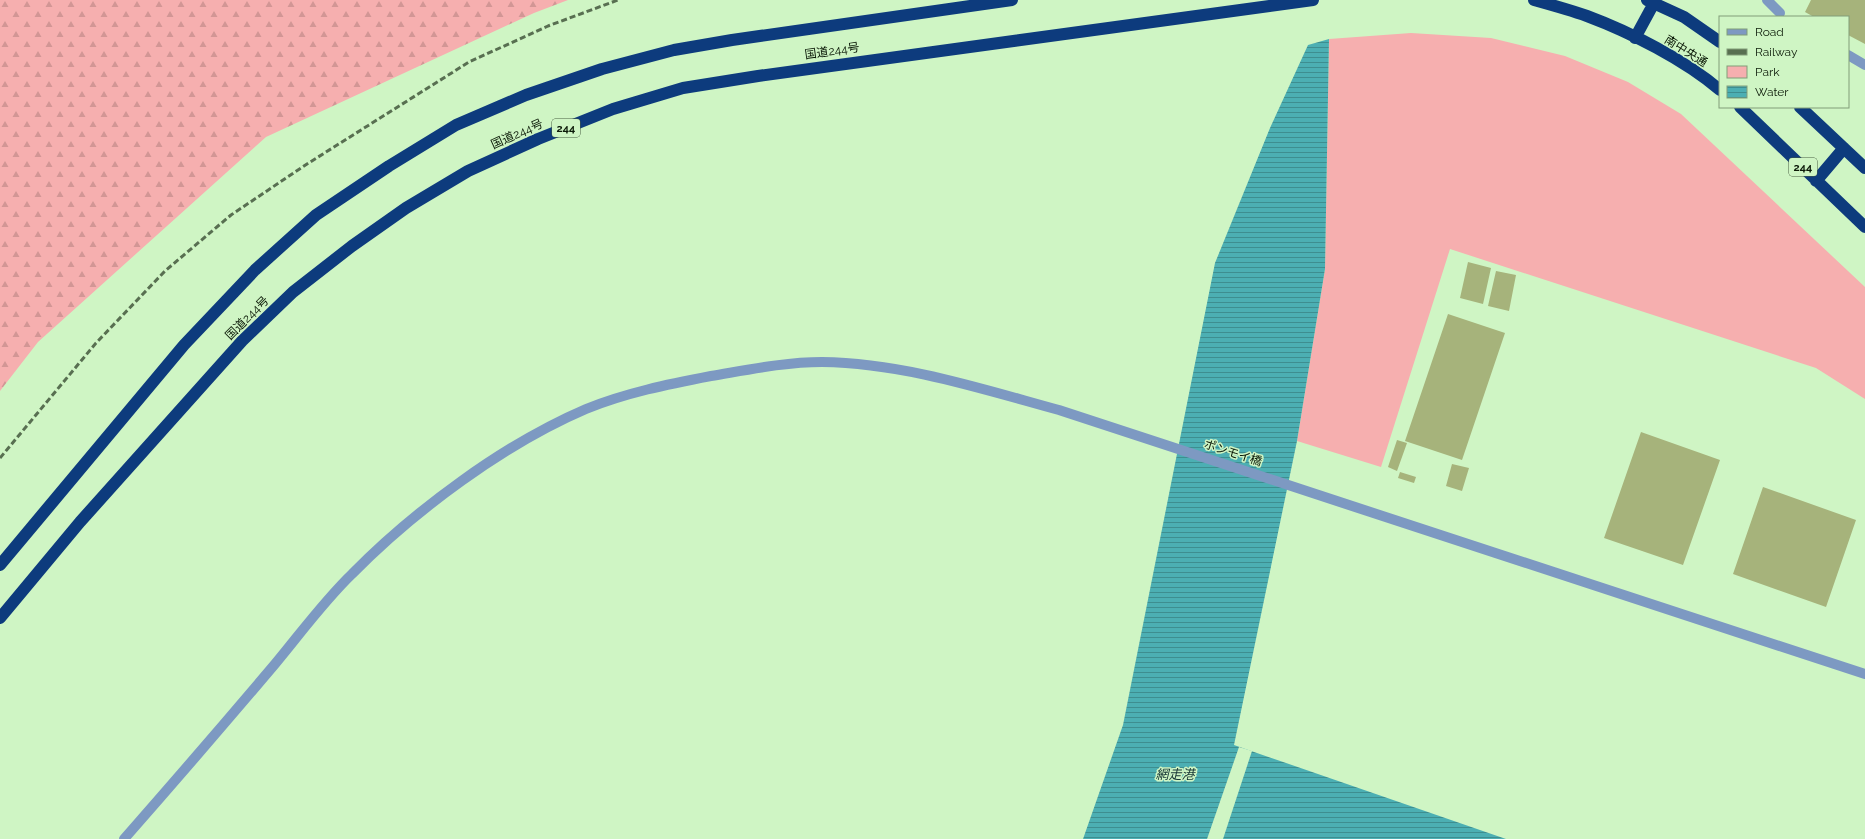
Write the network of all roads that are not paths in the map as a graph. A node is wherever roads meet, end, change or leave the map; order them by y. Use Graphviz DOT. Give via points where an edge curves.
graph roads {
  1 [pos="1012,0"];
  2 [pos="1313,0"];
  3 [pos="1534,0"];
  4 [pos="1767,0"];
  5 [pos="1651,1"];
  6 [pos="1781,16"];
  7 [pos="1635,38"];
  8 [pos="1719,41"];
  9 [pos="1849,56"];
  10 [pos="1865,65"];
  11 [pos="1719,87"];
  12 [pos="1741,108"];
  13 [pos="1801,108"];
  14 [pos="1844,148"];
  15 [pos="1865,168"];
  16 [pos="1816,181"];
  17 [pos="1865,227"];
  18 [pos="0,565"];
  19 [pos="0,618"];
  20 [pos="1865,674"];
  21 [pos="124,839"];
  1 -- 18 [label="highway" via="674,50 602,69 533,93 456,125 316,215 255,270 184,345"];
  2 -- 19 [label="highway, 国道244号 / 244" via="683,88 613,109 468,171 406,208 352,246 294,292 242,341 80,522"];
  3 -- 7 [label="highway" via="1587,16"];
  4 -- 6 [label="street"];
  5 -- 7 [label="highway"];
  5 -- 8 [label="highway" via="1684,17"];
  7 -- 11 [label="highway, 南中央通"];
  9 -- 10 [label="street"];
  12 -- 16 [label="highway, 244"];
  13 -- 14 [label="highway"];
  14 -- 15 [label="highway"];
  14 -- 16 [label="highway"];
  16 -- 17 [label="highway, 244"];
  20 -- 21 [label="street, ポンモイ橋" via="1059,410 928,375 875,366 820,362 690,380 626,395 560,421 505,452 454,486 351,574"];
}
